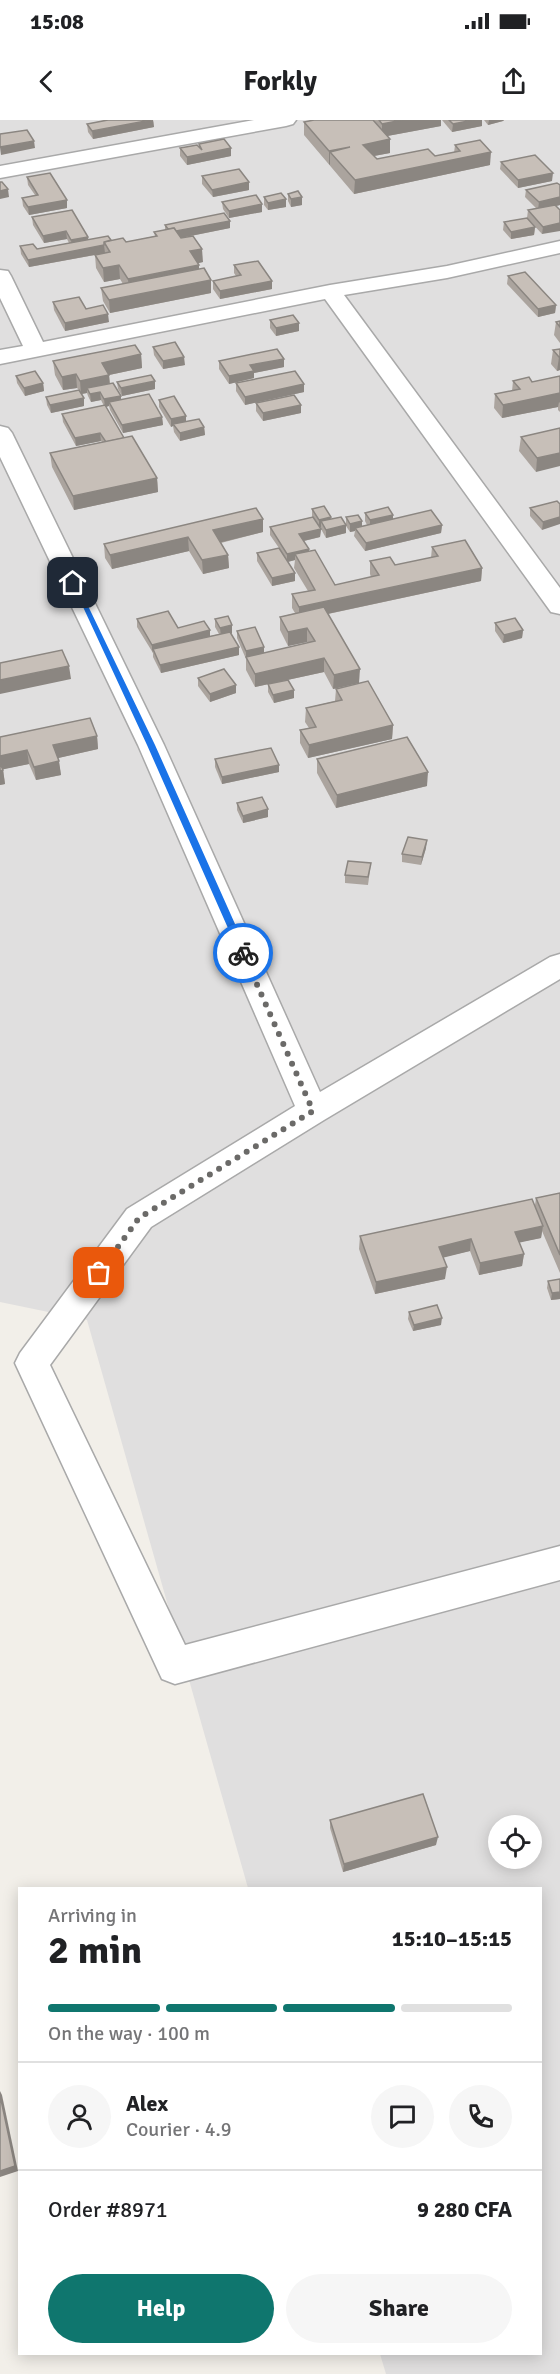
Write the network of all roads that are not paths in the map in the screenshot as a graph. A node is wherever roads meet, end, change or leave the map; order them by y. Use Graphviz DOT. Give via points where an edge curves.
graph roads {
  1 [pos="286,120"];
  2 [pos="0,172"];
  3 [pos="560,247"];
  4 [pos="0,276"];
  5 [pos="330,291"];
  6 [pos="36,350"];
  7 [pos="0,357"];
  8 [pos="0,433"];
  9 [pos="560,606"];
  10 [pos="560,965"];
  11 [pos="313,1111"];
  12 [pos="560,1563"];
  1 -- 2 [label="street"];
  3 -- 5 [label="street" via="447,272"];
  4 -- 6 [label="street"];
  5 -- 6 [label="street"];
  5 -- 9 [label="street"];
  6 -- 7 [label="street"];
  8 -- 11 [label="street" via="151,745"];
  10 -- 11 [label="street"];
  11 -- 12 [label="street" via="139,1218 32,1363 175,1666"];
}
